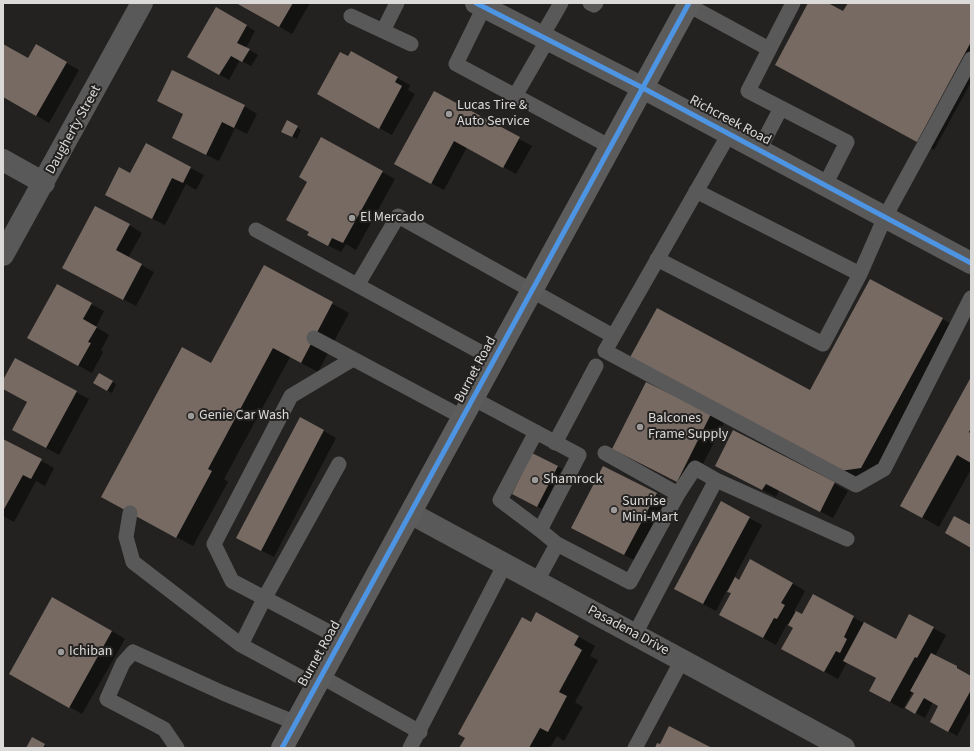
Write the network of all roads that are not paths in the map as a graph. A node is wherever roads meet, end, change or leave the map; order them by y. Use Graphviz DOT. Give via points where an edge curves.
graph roads {
  1 [pos="142,3"];
  2 [pos="397,3"];
  3 [pos="561,3"];
  4 [pos="590,3"];
  5 [pos="596,3"];
  6 [pos="793,3"];
  7 [pos="688,4"];
  8 [pos="480,5"];
  9 [pos="351,16"];
  10 [pos="383,30"];
  11 [pos="545,38"];
  12 [pos="411,44"];
  13 [pos="769,49"];
  14 [pos="971,59"];
  15 [pos="642,87"];
  16 [pos="515,96"];
  17 [pos="781,108"];
  18 [pos="729,134"];
  19 [pos="609,146"];
  20 [pos="759,150"];
  21 [pos="3,160"];
  22 [pos="44,183"];
  23 [pos="825,185"];
  24 [pos="696,191"];
  25 [pos="885,217"];
  26 [pos="256,230"];
  27 [pos="3,255"];
  28 [pos="657,259"];
  29 [pos="971,263"];
  30 [pos="860,274"];
  31 [pos="358,284"];
  32 [pos="532,291"];
  33 [pos="971,298"];
  34 [pos="613,336"];
  35 [pos="314,338"];
  36 [pos="354,359"];
  37 [pos="495,360"];
  38 [pos="596,366"];
  39 [pos="474,399"];
  40 [pos="464,418"];
  41 [pos="536,432"];
  42 [pos="555,443"];
  43 [pos="605,453"];
  44 [pos="339,464"];
  45 [pos="716,480"];
  46 [pos="678,494"];
  47 [pos="130,513"];
  48 [pos="412,514"];
  49 [pos="540,530"];
  50 [pos="848,539"];
  51 [pos="557,544"];
  52 [pos="505,564"];
  53 [pos="537,581"];
  54 [pos="264,599"];
  55 [pos="635,634"];
  56 [pos="342,640"];
  57 [pos="241,646"];
  58 [pos="682,660"];
  59 [pos="319,681"];
  60 [pos="296,723"];
  61 [pos="420,732"];
  62 [pos="177,748"];
  63 [pos="282,748"];
  64 [pos="410,748"];
  65 [pos="635,748"];
  66 [pos="844,748"];
  1 -- 22 [label="street, Daugherty Street"];
  2 -- 10 [label="lane"];
  3 -- 11 [label="lane"];
  4 -- 5 [label="lane"];
  6 -- 13 [label="lane"];
  7 -- 13 [label="lane"];
  7 -- 15 [label="main road, Burnet Road"];
  8 -- 11 [label="street, Richcreek Road"];
  8 -- 16 [label="lane" via="456,64"];
  9 -- 10 [label="lane"];
  10 -- 12 [label="lane"];
  11 -- 15 [label="street, Richcreek Road"];
  11 -- 16 [label="lane"];
  13 -- 17 [label="lane" via="748,91"];
  14 -- 25 [label="lane"];
  15 -- 18 [label="street, Richcreek Road"];
  15 -- 19 [label="main road, Burnet Road"];
  16 -- 19 [label="lane"];
  17 -- 20 [label="lane"];
  17 -- 23 [label="lane" via="847,142"];
  18 -- 20 [label="street, Richcreek Road"];
  18 -- 24 [label="lane"];
  19 -- 32 [label="main road, Burnet Road"];
  20 -- 23 [label="street, Richcreek Road"];
  21 -- 22 [label="street"];
  22 -- 27 [label="street, Daugherty Street"];
  23 -- 25 [label="street, Richcreek Road"];
  24 -- 28 [label="lane"];
  24 -- 30 [label="lane"];
  25 -- 29 [label="street, Richcreek Road"];
  25 -- 30 [label="lane"];
  26 -- 31 [label="lane"];
  28 -- 30 [label="lane" via="823,344"];
  28 -- 34 [label="lane"];
  31 -- 32 [label="lane" via="398,216"];
  31 -- 37 [label="lane"];
  32 -- 34 [label="lane"];
  32 -- 37 [label="main road, Burnet Road"];
  33 -- 34 [label="lane" via="884,469 856,485 605,352"];
  35 -- 36 [label="lane"];
  36 -- 40 [label="lane"];
  36 -- 54 [label="lane" via="291,396 214,544 232,581"];
  37 -- 39 [label="main road, Burnet Road"];
  38 -- 42 [label="lane"];
  39 -- 40 [label="main road, Burnet Road"];
  39 -- 41 [label="lane"];
  40 -- 48 [label="main road, Burnet Road"];
  41 -- 42 [label="lane"];
  41 -- 49 [label="lane" via="500,500"];
  42 -- 49 [label="lane" via="579,456"];
  43 -- 46 [label="lane"];
  44 -- 54 [label="lane"];
  45 -- 46 [label="lane" via="695,468"];
  45 -- 50 [label="lane"];
  45 -- 55 [label="lane"];
  46 -- 51 [label="lane" via="630,582"];
  47 -- 57 [label="lane" via="126,537 133,562"];
  48 -- 52 [label="street, Pasadena Drive"];
  48 -- 56 [label="main road, Burnet Road"];
  49 -- 51 [label="lane"];
  51 -- 53 [label="lane"];
  52 -- 53 [label="street, Pasadena Drive"];
  52 -- 61 [label="lane"];
  53 -- 55 [label="street, Pasadena Drive"];
  54 -- 56 [label="lane"];
  54 -- 57 [label="lane"];
  55 -- 58 [label="street, Pasadena Drive"];
  56 -- 59 [label="main road, Burnet Road"];
  57 -- 59 [label="lane"];
  58 -- 65 [label="lane"];
  58 -- 66 [label="street, Pasadena Drive"];
  59 -- 60 [label="main road, Burnet Road"];
  59 -- 61 [label="lane"];
  60 -- 62 [label="lane" via="133,652 123,664 107,699 164,729"];
  60 -- 63 [label="main road, Burnet Road"];
  61 -- 64 [label="lane"];
}
